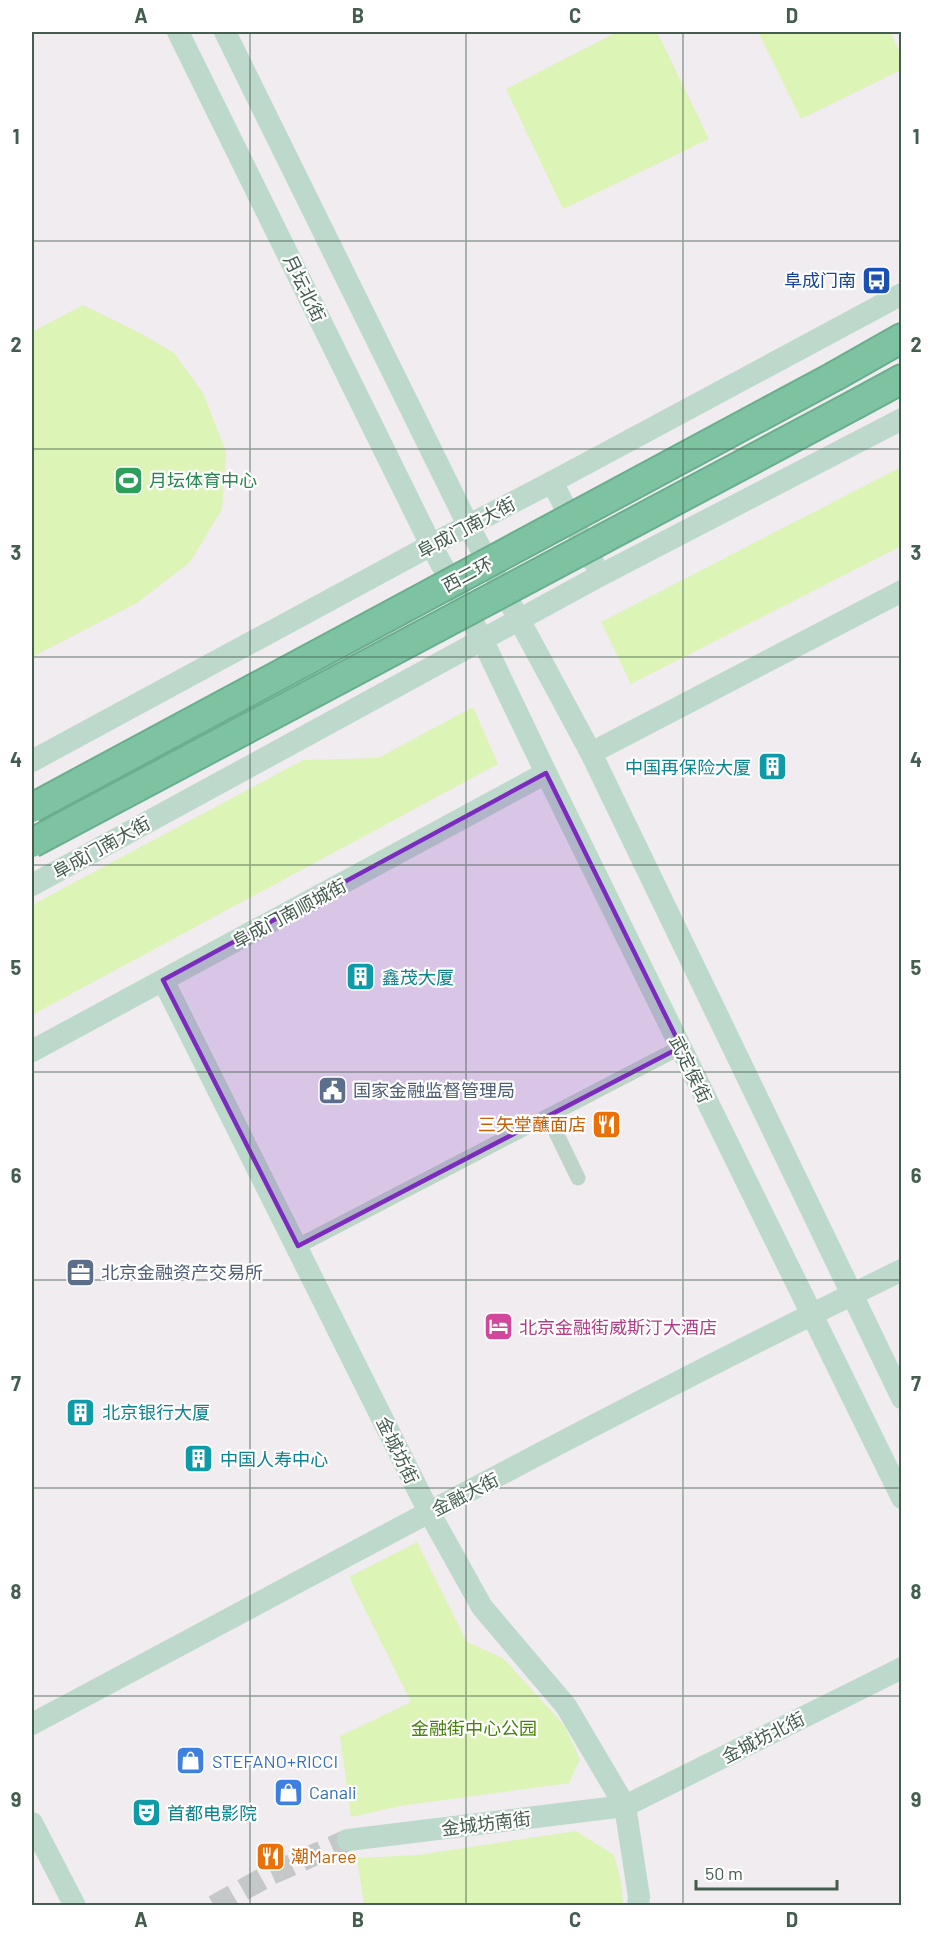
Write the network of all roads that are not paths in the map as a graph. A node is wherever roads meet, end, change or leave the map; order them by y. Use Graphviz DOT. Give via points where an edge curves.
graph roads {
  1 [pos="178,32"];
  2 [pos="225,32"];
  3 [pos="902,294"];
  4 [pos="902,338"];
  5 [pos="902,379"];
  6 [pos="902,419"];
  7 [pos="552,483"];
  8 [pos="468,525"];
  9 [pos="431,545"];
  10 [pos="601,574"];
  11 [pos="902,591"];
  12 [pos="520,619"];
  13 [pos="483,639"];
  14 [pos="591,753"];
  15 [pos="32,761"];
  16 [pos="546,774"];
  17 [pos="32,808"];
  18 [pos="32,843"];
  19 [pos="32,885"];
  20 [pos="164,980"];
  21 [pos="681,1047"];
  22 [pos="32,1051"];
  23 [pos="548,1116"];
  24 [pos="578,1178"];
  25 [pos="298,1246"];
  26 [pos="902,1270"];
  27 [pos="851,1294"];
  28 [pos="812,1314"];
  29 [pos="902,1398"];
  30 [pos="902,1498"];
  31 [pos="429,1512"];
  32 [pos="902,1668"];
  33 [pos="32,1724"];
  34 [pos="625,1806"];
  35 [pos="32,1823"];
  36 [pos="348,1840"];
  37 [pos="75,1905"];
  38 [pos="638,1905"];
  1 -- 9 [label="street, 月坛北街"];
  2 -- 8 [label="street"];
  3 -- 7 [label="street, 阜成门南大街"];
  4 -- 17 [label="highway, 西二环, bridge"];
  5 -- 18 [label="highway, 西二环, bridge"];
  6 -- 10 [label="street, 阜成门南大街"];
  7 -- 8 [label="street, 阜成门南大街"];
  7 -- 10 [label="street"];
  8 -- 9 [label="street, 阜成门南大街"];
  8 -- 12 [label="street"];
  9 -- 13 [label="street, 月坛北街"];
  9 -- 15 [label="street, 阜成门南大街"];
  10 -- 12 [label="street, 阜成门南大街"];
  11 -- 14 [label="street"];
  12 -- 13 [label="street, 阜成门南大街"];
  12 -- 14 [label="street"];
  13 -- 16 [label="street, 武定侯街"];
  13 -- 19 [label="street, 阜成门南大街"];
  14 -- 27 [label="street"];
  16 -- 20 [label="street, 阜成门南顺城街"];
  16 -- 21 [label="street, 武定侯街"];
  20 -- 22 [label="street, 阜成门南顺城街"];
  20 -- 25 [label="street, 金城坊街"];
  21 -- 23 [label="street"];
  21 -- 28 [label="street, 武定侯街"];
  23 -- 24 [label="street"];
  23 -- 25 [label="street"];
  25 -- 31 [label="street, 金城坊街"];
  26 -- 27 [label="street, 金融大街"];
  27 -- 28 [label="street, 金融大街"];
  27 -- 29 [label="street"];
  28 -- 30 [label="street, 武定侯街"];
  28 -- 31 [label="street, 金融大街"];
  31 -- 33 [label="street, 金融大街"];
  31 -- 34 [label="street, 金城坊街" via="482,1607 566,1706"];
  32 -- 34 [label="street, 金城坊北街"];
  34 -- 36 [label="street, 金城坊南街"];
  34 -- 38 [label="street, 金城坊街"];
  35 -- 37 [label="street"];
}
